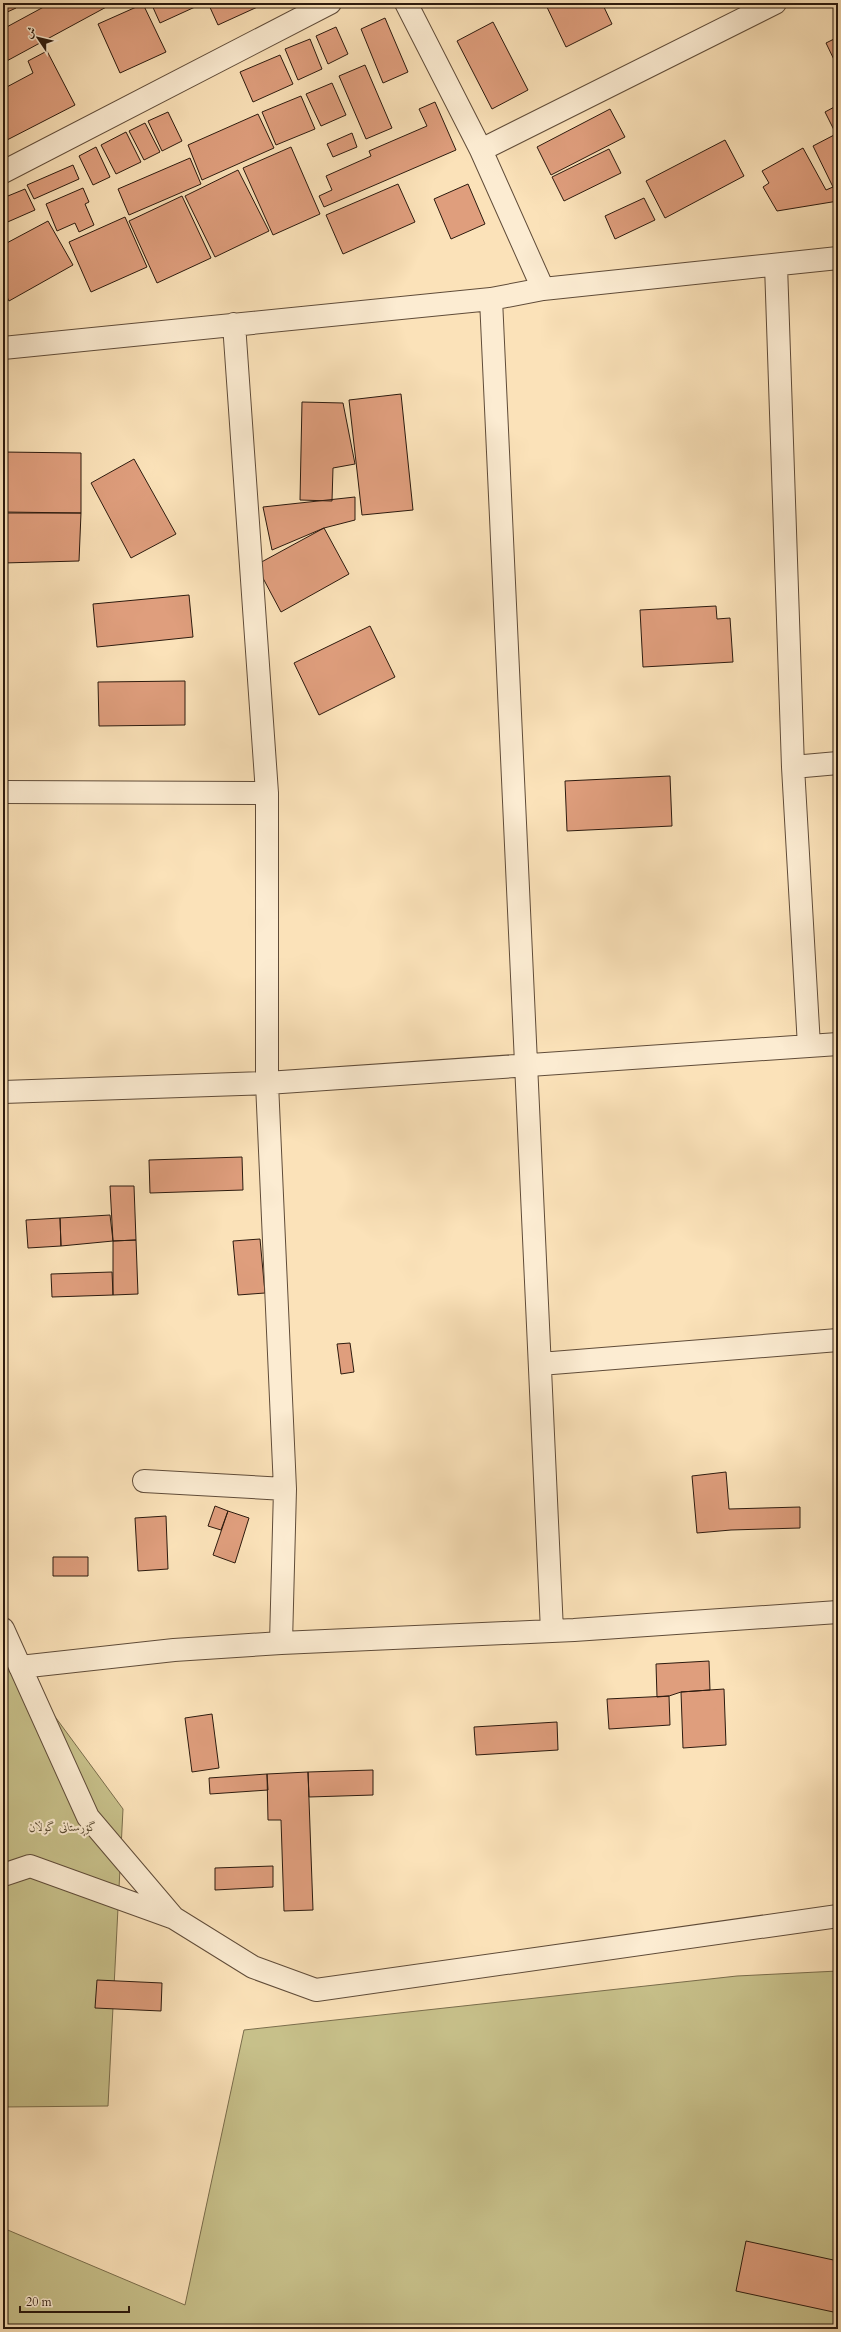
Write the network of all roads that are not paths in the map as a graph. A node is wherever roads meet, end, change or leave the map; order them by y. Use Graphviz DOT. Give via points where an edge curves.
graph roads {
  1 [pos="330,3"];
  2 [pos="406,3"];
  3 [pos="774,3"];
  4 [pos="481,150"];
  5 [pos="3,172"];
  6 [pos="838,258"];
  7 [pos="776,265"];
  8 [pos="543,289"];
  9 [pos="491,299"];
  10 [pos="234,324"];
  11 [pos="3,348"];
  12 [pos="838,764"];
  13 [pos="793,767"];
  14 [pos="3,792"];
  15 [pos="267,793"];
  16 [pos="838,1044"];
  17 [pos="809,1046"];
  18 [pos="526,1066"];
  19 [pos="267,1083"];
  20 [pos="3,1092"];
  21 [pos="838,1340"];
  22 [pos="540,1364"];
  23 [pos="144,1481"];
  24 [pos="285,1489"];
  25 [pos="838,1612"];
  26 [pos="3,1629"];
  27 [pos="552,1631"];
  28 [pos="281,1643"];
  29 [pos="20,1667"];
  30 [pos="3,1875"];
  31 [pos="838,1916"];
  32 [pos="174,1918"];
  1 -- 5 [label="street"];
  2 -- 4 [label="street"];
  3 -- 4 [label="street"];
  4 -- 8 [label="street"];
  6 -- 7 [label="street"];
  7 -- 8 [label="street"];
  7 -- 13 [label="street"];
  8 -- 9 [label="street"];
  9 -- 10 [label="street"];
  9 -- 18 [label="street"];
  10 -- 11 [label="street"];
  10 -- 15 [label="street"];
  12 -- 13 [label="street"];
  13 -- 17 [label="street"];
  14 -- 15 [label="street"];
  15 -- 19 [label="street"];
  16 -- 17 [label="street"];
  17 -- 18 [label="street"];
  18 -- 19 [label="street"];
  18 -- 22 [label="street"];
  19 -- 20 [label="street"];
  19 -- 24 [label="street"];
  21 -- 22 [label="street"];
  22 -- 27 [label="street"];
  23 -- 24 [label="street"];
  24 -- 28 [label="street"];
  25 -- 27 [label="street"];
  26 -- 29 [label="street"];
  27 -- 28 [label="street"];
  28 -- 29 [label="street" via="174,1650"];
  29 -- 32 [label="street" via="88,1817"];
  30 -- 32 [label="street" via="30,1866"];
  31 -- 32 [label="street" via="316,1990 253,1967"];
}
